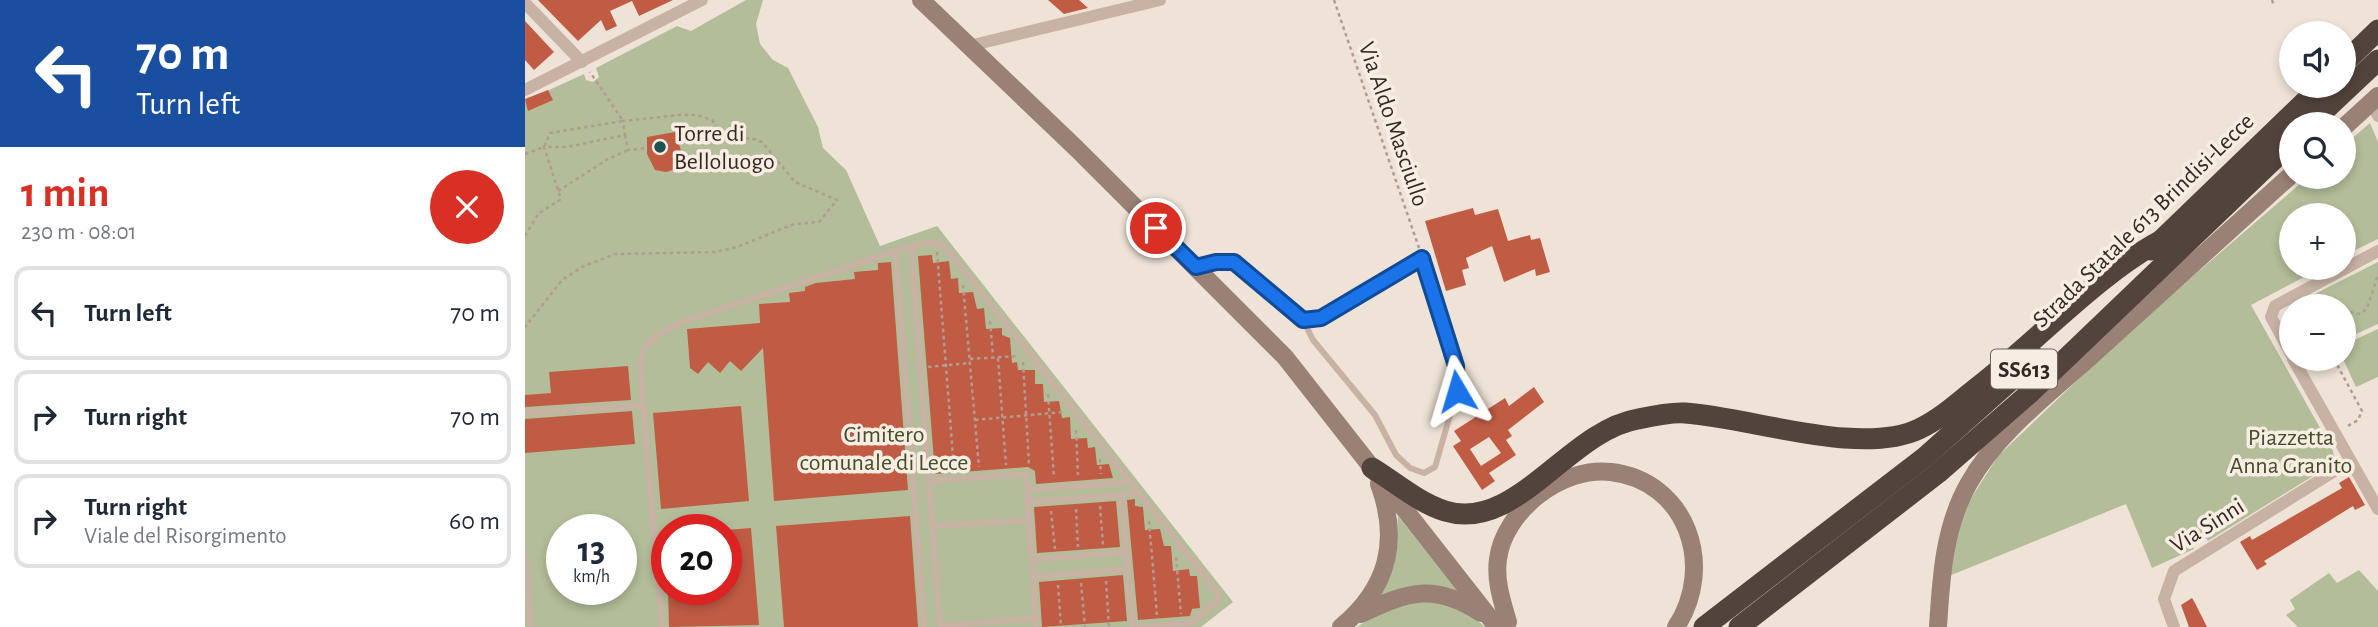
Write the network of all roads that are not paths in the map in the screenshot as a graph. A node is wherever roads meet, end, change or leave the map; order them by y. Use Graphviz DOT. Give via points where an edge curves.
graph roads {
  1 [pos="702,0"];
  2 [pos="921,0"];
  3 [pos="1160,0"];
  4 [pos="525,3"];
  5 [pos="2378,30"];
  6 [pos="969,47"];
  7 [pos="2356,51"];
  8 [pos="2378,60"];
  9 [pos="582,62"];
  10 [pos="525,90"];
  11 [pos="2309,98"];
  12 [pos="2376,105"];
  13 [pos="2323,112"];
  14 [pos="2356,119"];
  15 [pos="2279,154"];
  16 [pos="2279,186"];
  17 [pos="2161,241"];
  18 [pos="911,246"];
  19 [pos="896,251"];
  20 [pos="2378,251"];
  21 [pos="1196,267"];
  22 [pos="2297,294"];
  23 [pos="2279,303"];
  24 [pos="1303,320"];
  25 [pos="2279,332"];
  26 [pos="2300,371"];
  27 [pos="643,405"];
  28 [pos="525,413"];
  29 [pos="2349,462"];
  30 [pos="1372,468"];
  31 [pos="929,481"];
  32 [pos="1131,482"];
  33 [pos="1027,490"];
  34 [pos="1139,492"];
  35 [pos="1121,494"];
  36 [pos="1028,502"];
  37 [pos="2378,509"];
  38 [pos="1029,520"];
  39 [pos="932,526"];
  40 [pos="1126,552"];
  41 [pos="525,554"];
  42 [pos="1032,560"];
  43 [pos="1128,569"];
  44 [pos="1033,577"];
  45 [pos="1036,618"];
  46 [pos="1346,623"];
  47 [pos="1186,625"];
  48 [pos="1158,626"];
  49 [pos="1503,626"];
  50 [pos="531,627"];
  51 [pos="662,627"];
  52 [pos="925,627"];
  53 [pos="940,627"];
  54 [pos="1037,627"];
  55 [pos="1133,627"];
  56 [pos="1139,627"];
  57 [pos="1676,627"];
  58 [pos="1704,627"];
  59 [pos="1739,627"];
  60 [pos="1938,627"];
  61 [pos="2174,627"];
  1 -- 9 [label="street"];
  2 -- 6 [label="main road"];
  3 -- 6 [label="street"];
  4 -- 9 [label="street"];
  5 -- 7 [label="highway"];
  6 -- 21 [label="main road"];
  8 -- 13 [label="highway"];
  9 -- 10 [label="street"];
  11 -- 17 [label="highway, Strada Statale 613 Brindisi-Lecce / SS613"];
  12 -- 14 [label="main road"];
  15 -- 59 [label="highway, Strada Statale 613 Brindisi-Lecce / SS613" via="2021,401 1938,473"];
  16 -- 60 [label="main road" via="2039,403 1987,456 1955,513 1945,551"];
  17 -- 30 [label="highway" via="2134,255 2009,364 1918,429 1886,438 1826,435 1682,412 1634,419 1598,433 1506,504 1480,514 1442,510"];
  17 -- 58 [label="highway, Strada Statale 613 Brindisi-Lecce / SS613" via="1925,457"];
  18 -- 19 [label="lane"];
  18 -- 31 [label="lane"];
  18 -- 32 [label="lane" via="936,242 946,248"];
  19 -- 27 [label="lane" via="654,335 643,348 641,360"];
  19 -- 52 [label="lane"];
  20 -- 22 [label="street"];
  21 -- 24 [label="lane" via="1234,262"];
  21 -- 30 [label="main road" via="1285,357"];
  23 -- 25 [label="street" via="2271,317"];
  24 -- 24 [label="lane" via="1313,340 1375,415 1396,455 1410,468 1425,473 1434,467 1457,391 1456,366 1422,258 1321,318"];
  26 -- 29 [label="street"];
  27 -- 28 [label="lane"];
  27 -- 51 [label="lane"];
  29 -- 37 [label="street"];
  29 -- 61 [label="street, Via Sinni" via="2173,571 2164,599"];
  30 -- 46 [label="main road" via="1389,514 1386,560 1375,593"];
  30 -- 49 [label="main road"];
  31 -- 33 [label="lane" via="1026,474"];
  31 -- 39 [label="lane"];
  32 -- 33 [label="lane"];
  32 -- 34 [label="lane"];
  33 -- 36 [label="lane"];
  34 -- 35 [label="lane"];
  34 -- 47 [label="lane" via="1217,592 1219,600"];
  35 -- 36 [label="lane"];
  35 -- 40 [label="lane"];
  36 -- 38 [label="lane"];
  38 -- 39 [label="lane"];
  38 -- 42 [label="lane"];
  39 -- 53 [label="lane"];
  40 -- 42 [label="lane"];
  40 -- 43 [label="lane"];
  41 -- 50 [label="lane"];
  42 -- 44 [label="lane"];
  43 -- 44 [label="lane"];
  43 -- 55 [label="lane"];
  44 -- 45 [label="lane"];
  45 -- 53 [label="lane"];
  45 -- 54 [label="lane"];
  46 -- 49 [label="main road" via="1402,596 1435,593 1467,604"];
  47 -- 48 [label="lane"];
  48 -- 56 [label="lane"];
  49 -- 57 [label="main road" via="1498,559 1517,516 1550,488 1580,474 1610,472 1664,494 1685,523 1695,548 1694,569"];
}
